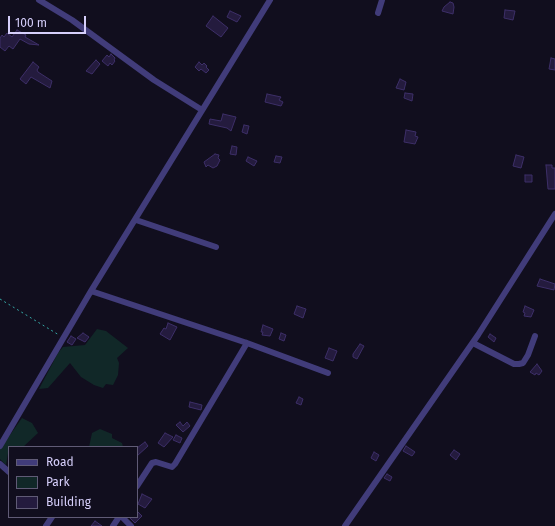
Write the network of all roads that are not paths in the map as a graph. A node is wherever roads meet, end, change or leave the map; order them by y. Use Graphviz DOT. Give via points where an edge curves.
graph roads {
  1 [pos="39,0"];
  2 [pos="270,0"];
  3 [pos="382,0"];
  4 [pos="378,13"];
  5 [pos="202,110"];
  6 [pos="555,214"];
  7 [pos="136,220"];
  8 [pos="216,247"];
  9 [pos="91,291"];
  10 [pos="535,336"];
  11 [pos="473,342"];
  12 [pos="247,343"];
  13 [pos="328,373"];
  14 [pos="0,446"];
  15 [pos="0,464"];
  16 [pos="8,471"];
  17 [pos="138,484"];
  18 [pos="123,518"];
  19 [pos="131,526"];
  20 [pos="345,526"];
  1 -- 5 [label="street"];
  2 -- 5 [label="street"];
  3 -- 4 [label="street"];
  5 -- 7 [label="street"];
  6 -- 11 [label="street"];
  7 -- 8 [label="street"];
  7 -- 9 [label="street"];
  9 -- 12 [label="street"];
  9 -- 14 [label="street"];
  10 -- 11 [label="street" via="528,355 523,363 519,364"];
  11 -- 20 [label="street"];
  12 -- 13 [label="street"];
  12 -- 17 [label="street" via="175,464 172,467 152,463"];
  15 -- 16 [label="street"];
  18 -- 19 [label="street"];
}
